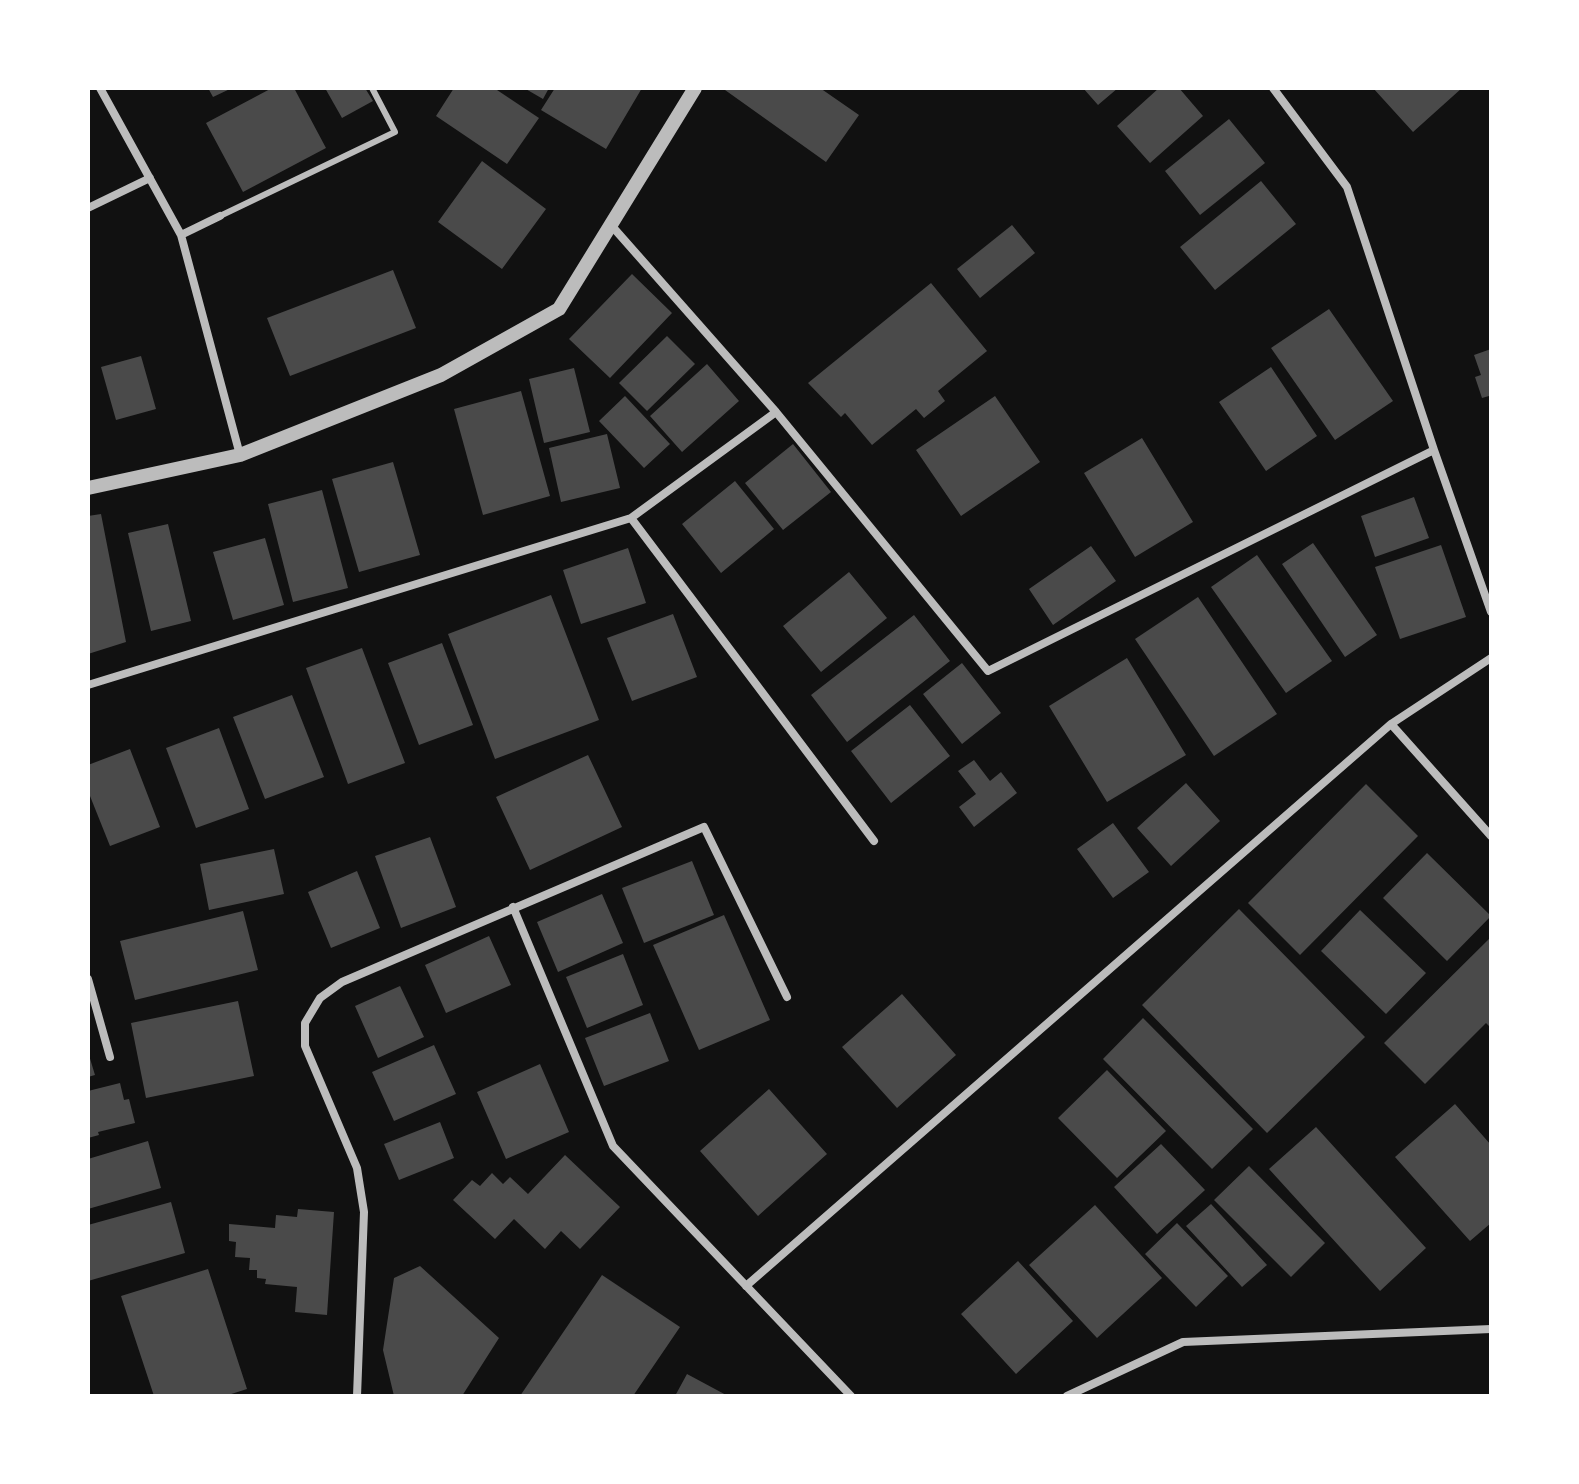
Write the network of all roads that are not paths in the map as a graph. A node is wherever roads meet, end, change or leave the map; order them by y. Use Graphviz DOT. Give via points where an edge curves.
graph roads {
  1 [pos="100,88"];
  2 [pos="372,88"];
  3 [pos="695,88"];
  4 [pos="1273,88"];
  5 [pos="150,178"];
  6 [pos="88,208"];
  7 [pos="220,216"];
  8 [pos="611,225"];
  9 [pos="181,235"];
  10 [pos="776,412"];
  11 [pos="1434,450"];
  12 [pos="240,455"];
  13 [pos="88,488"];
  14 [pos="631,518"];
  15 [pos="1491,612"];
  16 [pos="1491,658"];
  17 [pos="88,685"];
  18 [pos="1391,724"];
  19 [pos="1491,836"];
  20 [pos="874,841"];
  21 [pos="513,907"];
  22 [pos="88,979"];
  23 [pos="787,997"];
  24 [pos="110,1057"];
  25 [pos="746,1286"];
  26 [pos="1491,1329"];
  27 [pos="357,1396"];
  28 [pos="851,1396"];
  29 [pos="1067,1396"];
  1 -- 5 [label="street"];
  2 -- 7 [label="lane" via="395,132"];
  3 -- 8 [label="street"];
  4 -- 11 [label="street" via="1347,187"];
  5 -- 6 [label="street"];
  5 -- 9 [label="street"];
  7 -- 9 [label="street"];
  8 -- 10 [label="street"];
  8 -- 12 [label="street" via="559,309 441,375"];
  9 -- 12 [label="street"];
  10 -- 11 [label="street" via="988,671"];
  10 -- 14 [label="street"];
  11 -- 15 [label="street"];
  12 -- 13 [label="street"];
  14 -- 17 [label="street"];
  14 -- 20 [label="street"];
  16 -- 18 [label="street"];
  18 -- 19 [label="street"];
  18 -- 25 [label="street"];
  21 -- 23 [label="street" via="704,827"];
  21 -- 25 [label="street" via="613,1146"];
  21 -- 27 [label="street" via="342,982 320,998 305,1023 305,1046 357,1168 364,1212"];
  22 -- 24 [label="street"];
  25 -- 28 [label="street"];
  26 -- 29 [label="street" via="1183,1342"];
}
